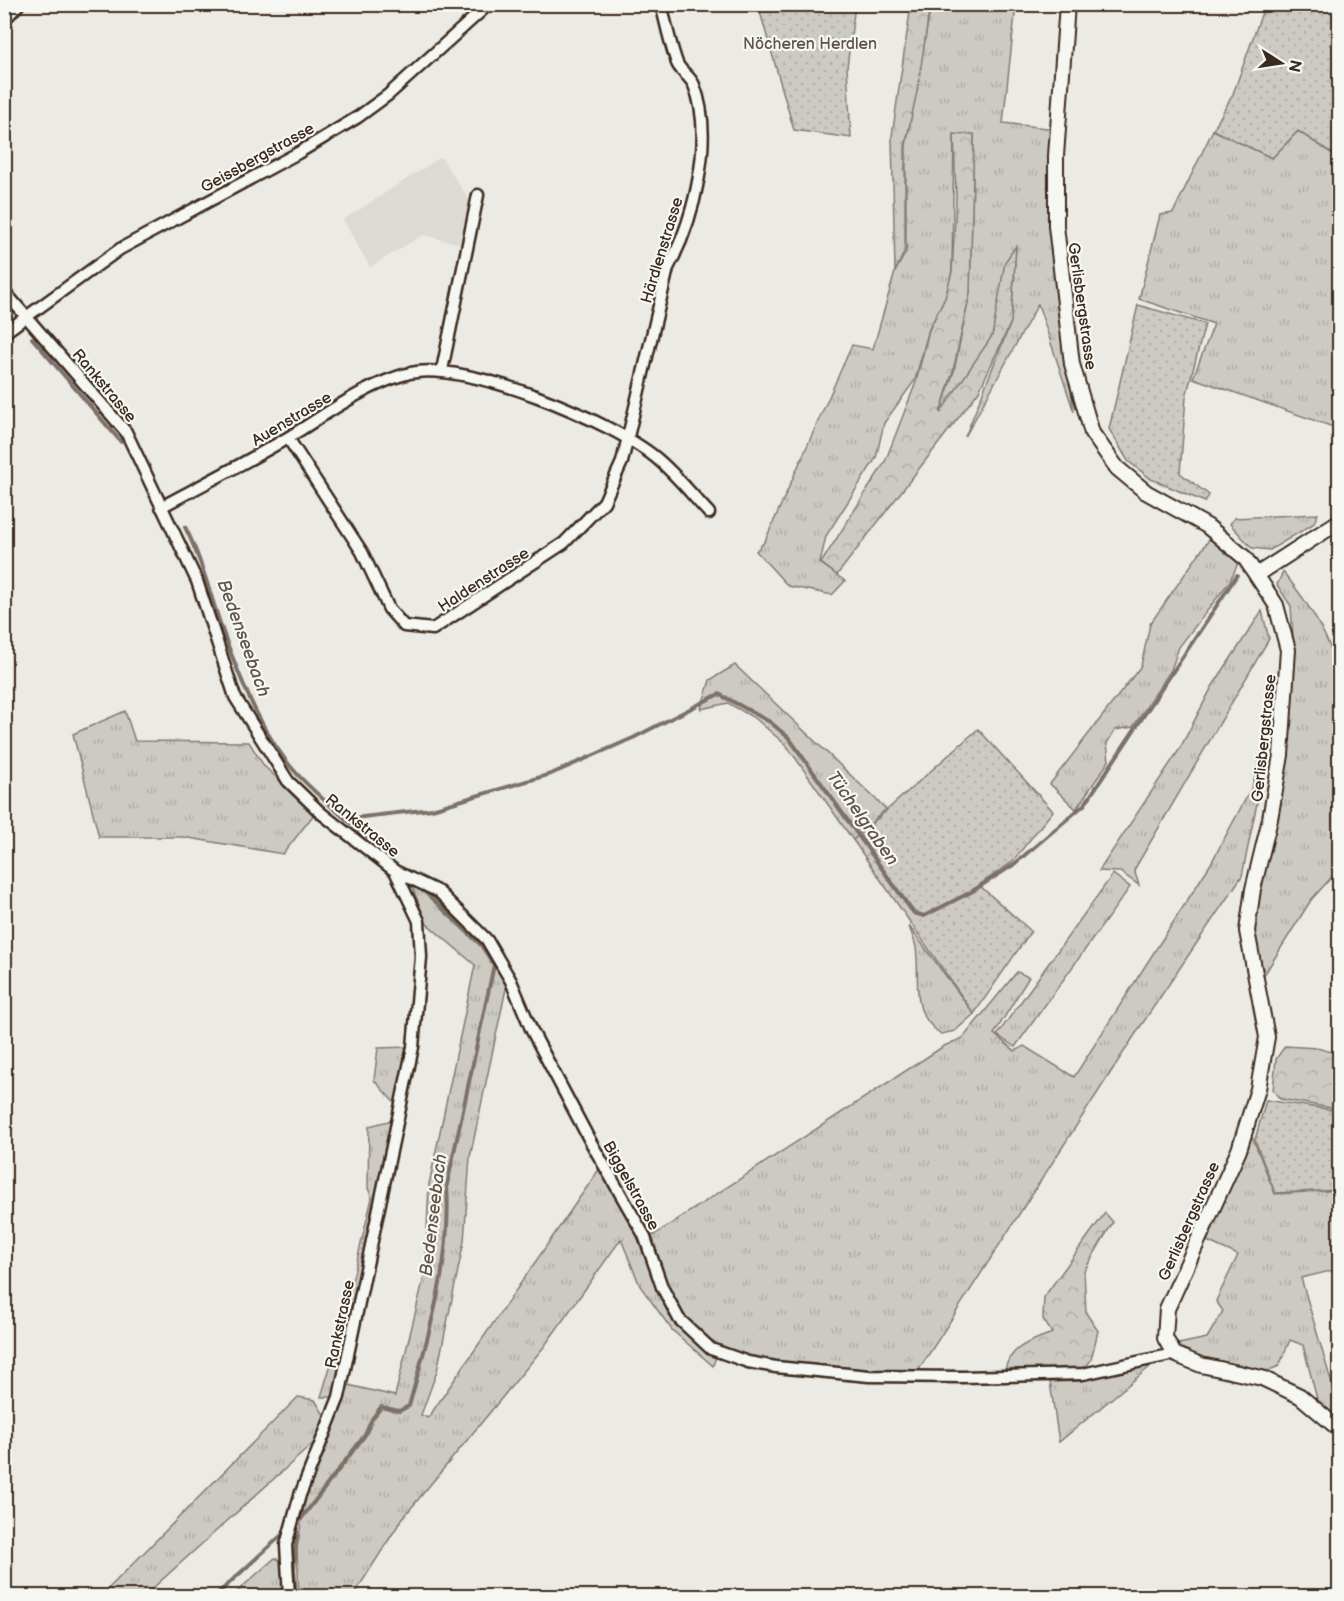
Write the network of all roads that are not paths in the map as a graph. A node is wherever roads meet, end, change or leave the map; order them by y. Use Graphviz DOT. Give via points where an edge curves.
graph roads {
  1 [pos="19,4"];
  2 [pos="489,4"];
  3 [pos="661,4"];
  4 [pos="1067,4"];
  5 [pos="4,20"];
  6 [pos="478,195"];
  7 [pos="4,291"];
  8 [pos="26,316"];
  9 [pos="4,333"];
  10 [pos="442,370"];
  11 [pos="288,438"];
  12 [pos="628,439"];
  13 [pos="161,507"];
  14 [pos="709,513"];
  15 [pos="1340,521"];
  16 [pos="1258,574"];
  17 [pos="395,871"];
  18 [pos="1174,1354"];
  19 [pos="1340,1430"];
  20 [pos="290,1596"];
  1 -- 5 [label="street"];
  2 -- 8 [label="street, Geissbergstrasse" via="358,117 120,249"];
  3 -- 12 [label="street, Härdlenstrasse" via="678,65 693,83 701,118 701,161 683,240 668,268"];
  4 -- 16 [label="street, Gerlisbergstrasse" via="1056,156 1056,226 1072,364 1092,433 1117,468 1146,492 1207,526"];
  6 -- 10 [label="street"];
  7 -- 8 [label="street, Rankstrasse"];
  8 -- 9 [label="street, Geissbergstrasse"];
  8 -- 13 [label="street, Rankstrasse" via="126,432"];
  10 -- 11 [label="street, Auenstrasse" via="396,378 354,397"];
  10 -- 12 [label="street, Auenstrasse" via="487,380 611,428"];
  11 -- 12 [label="street, Haldenstrasse" via="362,552 389,609 404,626 433,629 564,543 604,502"];
  11 -- 13 [label="street, Auenstrasse"];
  12 -- 14 [label="street, Auenstrasse" via="656,457"];
  13 -- 17 [label="street, Rankstrasse" via="197,581 236,697 288,782"];
  15 -- 16 [label="street"];
  16 -- 18 [label="street, Gerlisbergstrasse" via="1276,605 1288,650 1281,755 1247,931 1267,1037 1258,1089 1239,1150 1167,1309 1165,1338"];
  17 -- 18 [label="street, Biggelstrasse" via="439,892 487,940 589,1139 644,1235 662,1287 679,1318 711,1349 777,1367 869,1376 1083,1374"];
  17 -- 20 [label="street, Rankstrasse" via="419,921 421,957 413,1047 339,1397 300,1496 286,1545"];
  18 -- 19 [label="street" via="1201,1365 1262,1378 1300,1396"];
}
